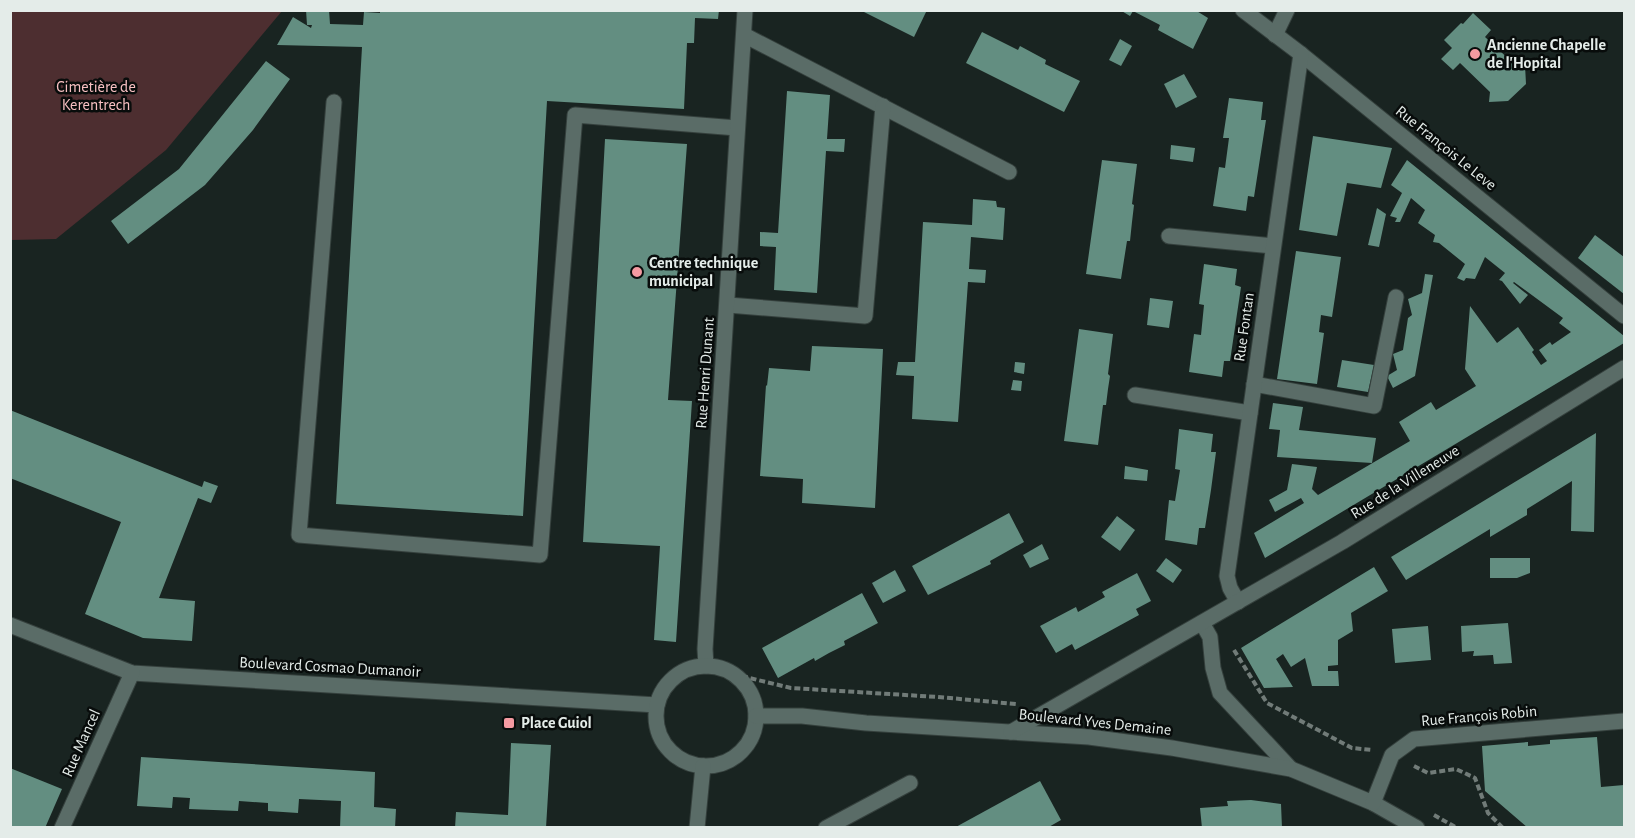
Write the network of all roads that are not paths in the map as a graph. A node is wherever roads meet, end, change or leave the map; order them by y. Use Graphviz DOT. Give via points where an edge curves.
graph roads {
  1 [pos="745,10"];
  2 [pos="1243,10"];
  3 [pos="1287,10"];
  4 [pos="744,35"];
  5 [pos="1275,35"];
  6 [pos="1301,54"];
  7 [pos="334,102"];
  8 [pos="883,106"];
  9 [pos="737,128"];
  10 [pos="1009,172"];
  11 [pos="1169,236"];
  12 [pos="1274,246"];
  13 [pos="1396,297"];
  14 [pos="728,305"];
  15 [pos="1624,316"];
  16 [pos="1624,368"];
  17 [pos="1254,384"];
  18 [pos="1136,395"];
  19 [pos="1250,413"];
  20 [pos="1238,602"];
  21 [pos="1202,623"];
  22 [pos="10,625"];
  23 [pos="706,666"];
  24 [pos="132,673"];
  25 [pos="657,705"];
  26 [pos="756,716"];
  27 [pos="1624,722"];
  28 [pos="1011,732"];
  29 [pos="703,766"];
  30 [pos="1291,769"];
  31 [pos="910,783"];
  32 [pos="1373,803"];
  33 [pos="62,828"];
  34 [pos="697,828"];
  35 [pos="826,828"];
  36 [pos="1417,828"];
  1 -- 4 [label="street, Rue Henri Dunant"];
  2 -- 5 [label="street, Rue François Le Leve"];
  3 -- 5 [label="street"];
  4 -- 8 [label="street"];
  4 -- 9 [label="street, Rue Henri Dunant"];
  5 -- 6 [label="street, Rue François Le Leve"];
  6 -- 12 [label="street, Rue Fontan"];
  6 -- 15 [label="street, Rue François Le Leve"];
  7 -- 9 [label="street" via="299,535 540,555 575,115"];
  8 -- 10 [label="street"];
  8 -- 14 [label="street" via="865,316"];
  9 -- 14 [label="street, Rue Henri Dunant"];
  11 -- 12 [label="street"];
  12 -- 17 [label="street, Rue Fontan"];
  13 -- 17 [label="street" via="1374,406"];
  14 -- 23 [label="street, Rue Henri Dunant"];
  16 -- 20 [label="street, Rue de la Villeneuve"];
  17 -- 19 [label="street, Rue Fontan"];
  18 -- 19 [label="street"];
  19 -- 20 [label="street, Rue Fontan" via="1227,576"];
  20 -- 21 [label="street, Rue de la Villeneuve"];
  21 -- 28 [label="street, Rue de la Villeneuve"];
  21 -- 30 [label="street" via="1210,637 1220,693"];
  22 -- 24 [label="street, Boulevard Cosmao Dumanoir"];
  23 -- 25 [label="street" via="680,673 662,692"];
  23 -- 26 [label="street" via="733,674 744,684 752,696"];
  24 -- 25 [label="street, Boulevard Cosmao Dumanoir"];
  24 -- 33 [label="street, Rue Mancel"];
  25 -- 29 [label="street" via="659,733 666,746 676,756"];
  26 -- 28 [label="street, Boulevard Yves Demaine"];
  26 -- 29 [label="street" via="742,750 724,762"];
  27 -- 32 [label="street, Rue François Robin" via="1414,739 1392,755"];
  28 -- 30 [label="street, Boulevard Yves Demaine" via="1089,737"];
  29 -- 34 [label="street"];
  30 -- 32 [label="street, Boulevard Yves Demaine"];
  31 -- 35 [label="street"];
  32 -- 36 [label="street, Boulevard Yves Demaine"];
}
